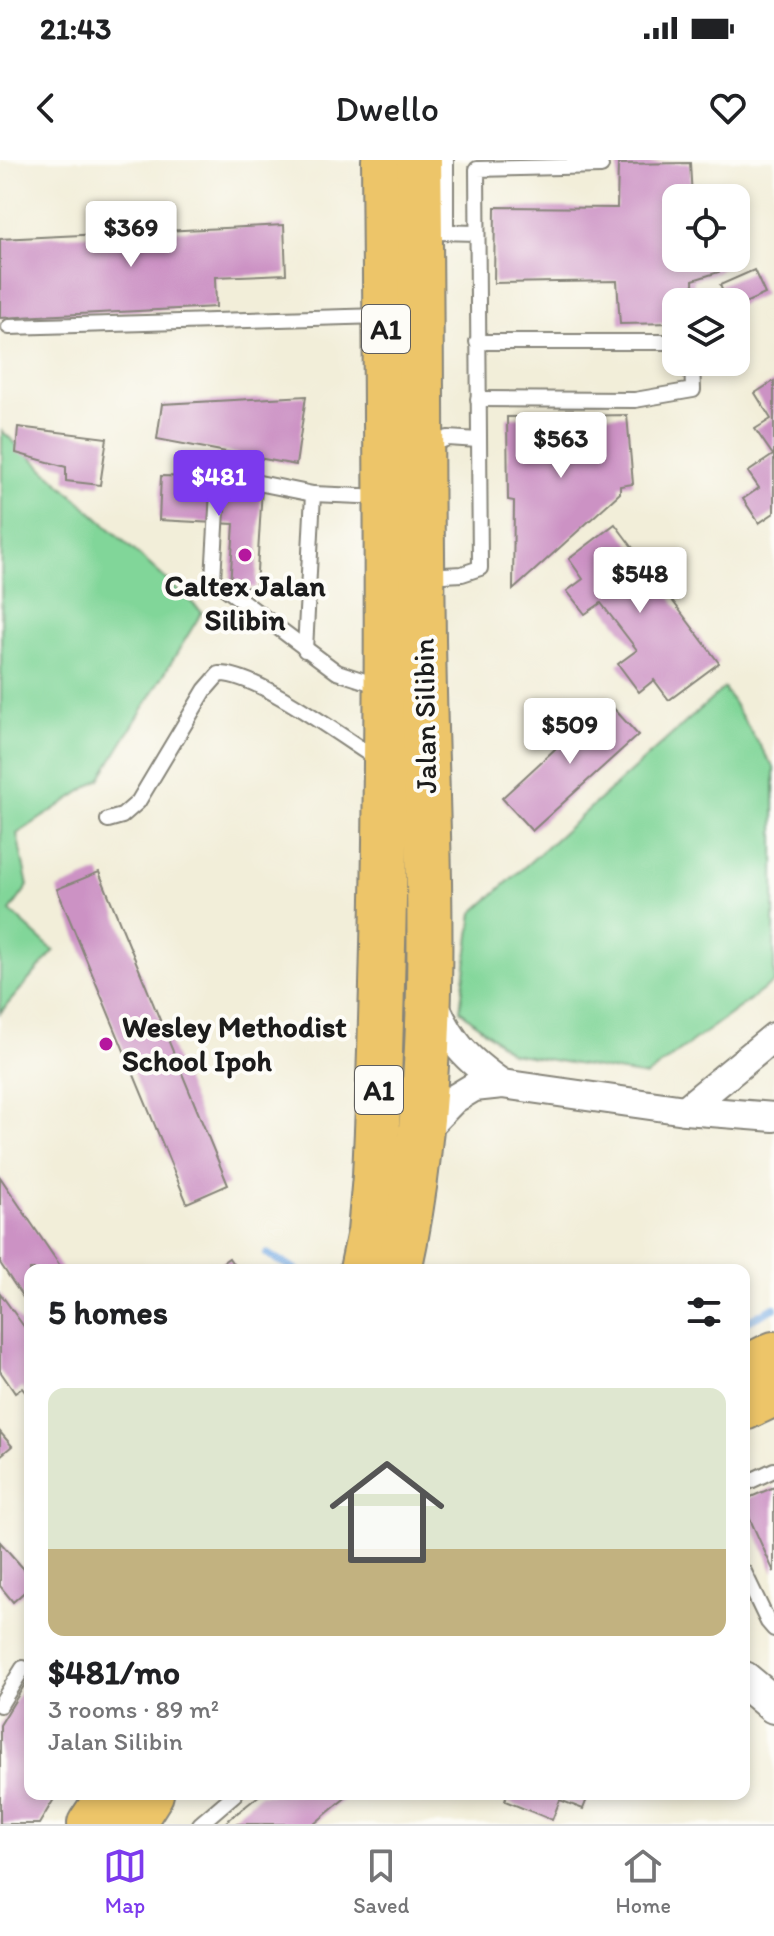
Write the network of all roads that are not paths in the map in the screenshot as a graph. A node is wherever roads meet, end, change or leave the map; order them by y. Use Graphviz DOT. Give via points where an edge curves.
graph roads {
  1 [pos="384,160"];
  2 [pos="419,160"];
  3 [pos="446,160"];
  4 [pos="601,166"];
  5 [pos="433,232"];
  6 [pos="477,233"];
  7 [pos="385,316"];
  8 [pos="9,327"];
  9 [pos="477,342"];
  10 [pos="662,342"];
  11 [pos="692,376"];
  12 [pos="478,399"];
  13 [pos="478,440"];
  14 [pos="422,449"];
  15 [pos="313,494"];
  16 [pos="387,497"];
  17 [pos="423,576"];
  18 [pos="305,650"];
  19 [pos="405,688"];
  20 [pos="387,766"];
  21 [pos="108,820"];
  22 [pos="383,948"];
  23 [pos="430,992"];
  24 [pos="774,1037"];
  25 [pos="427,1060"];
  26 [pos="502,1084"];
  27 [pos="685,1110"];
  28 [pos="774,1117"];
  29 [pos="419,1134"];
  30 [pos="363,1264"];
  31 [pos="400,1264"];
  32 [pos="774,1354"];
  33 [pos="750,1366"];
  34 [pos="774,1394"];
  35 [pos="750,1405"];
  36 [pos="774,1470"];
  37 [pos="750,1481"];
  38 [pos="750,1584"];
  39 [pos="774,1629"];
  40 [pos="23,1668"];
  41 [pos="750,1685"];
  42 [pos="0,1705"];
  43 [pos="774,1705"];
  44 [pos="750,1712"];
  45 [pos="774,1729"];
  46 [pos="106,1800"];
  47 [pos="147,1800"];
  48 [pos="228,1800"];
  49 [pos="90,1824"];
  50 [pos="132,1824"];
  51 [pos="200,1824"];
  1 -- 7 [label="main road, Jalan Silibin / A1"];
  2 -- 5 [label="main road, Jalan Silibin / A1"];
  3 -- 5 [label="lane"];
  4 -- 6 [label="lane" via="477,169"];
  5 -- 6 [label="lane"];
  5 -- 14 [label="main road, Jalan Silibin / A1"];
  6 -- 9 [label="lane"];
  7 -- 8 [label="lane"];
  7 -- 16 [label="main road, Jalan Silibin / A1"];
  9 -- 10 [label="lane"];
  9 -- 12 [label="lane"];
  11 -- 12 [label="lane" via="693,390 635,400"];
  12 -- 13 [label="lane"];
  13 -- 14 [label="lane" via="448,438"];
  13 -- 17 [label="lane" via="480,568"];
  14 -- 17 [label="main road, Jalan Silibin / A1"];
  15 -- 16 [label="lane"];
  15 -- 18 [label="lane"];
  15 -- 18 [label="lane" via="219,475 213,579"];
  16 -- 19 [label="main road, Jalan Silibin / A1"];
  17 -- 19 [label="main road, Jalan Silibin / A1"];
  18 -- 19 [label="lane" via="361,682"];
  19 -- 20 [label="main road, Jalan Silibin / A1"];
  19 -- 23 [label="main road, Jalan Silibin / A1"];
  20 -- 21 [label="lane" via="265,688 219,674 138,802"];
  20 -- 22 [label="main road, Jalan Silibin / A1"];
  22 -- 25 [label="main road" via="402,1044 414,1058"];
  22 -- 30 [label="main road, Jalan Silibin / A1" via="375,1176"];
  23 -- 25 [label="main road, Jalan Silibin / A1"];
  23 -- 26 [label="street" via="454,1044"];
  24 -- 27 [label="street"];
  25 -- 29 [label="main road, Jalan Silibin / A1"];
  26 -- 27 [label="street"];
  26 -- 29 [label="street" via="474,1087 454,1099"];
  27 -- 28 [label="street"];
  29 -- 31 [label="main road, Jalan Silibin / A1"];
  32 -- 33 [label="main road"];
  34 -- 35 [label="main road"];
  36 -- 37 [label="lane"];
  38 -- 39 [label="lane"];
  40 -- 42 [label="lane"];
  41 -- 43 [label="street"];
  44 -- 45 [label="street"];
  46 -- 49 [label="main road"];
  47 -- 50 [label="main road"];
  48 -- 51 [label="lane"];
}
